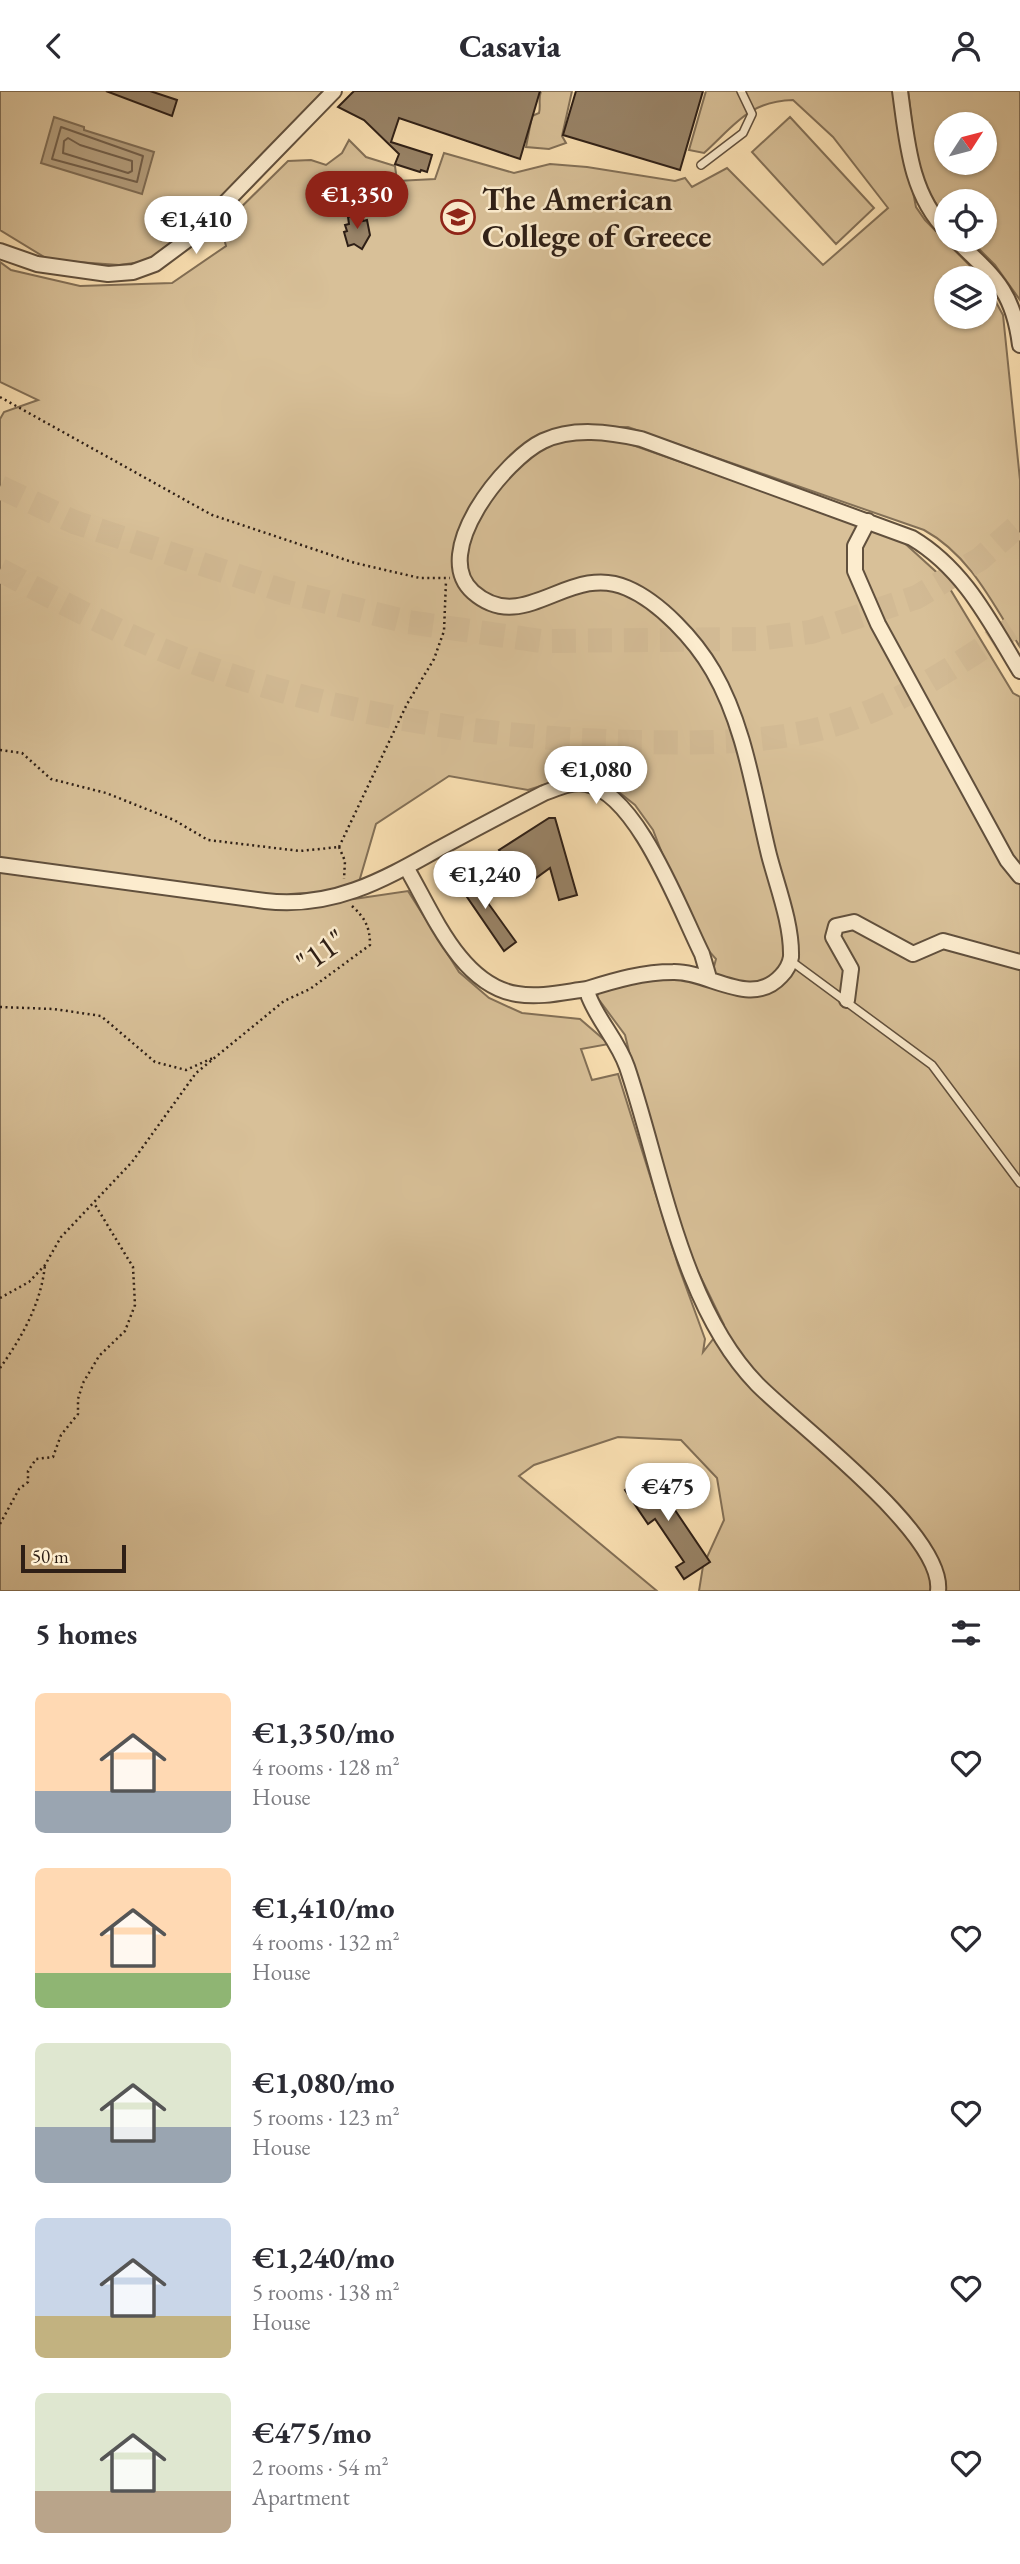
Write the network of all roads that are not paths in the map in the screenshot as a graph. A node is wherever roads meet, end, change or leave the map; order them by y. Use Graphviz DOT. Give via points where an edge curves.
graph roads {
  1 [pos="334,91"];
  2 [pos="741,91"];
  3 [pos="901,91"];
  4 [pos="701,165"];
  5 [pos="934,217"];
  6 [pos="0,251"];
  7 [pos="967,252"];
  8 [pos="1020,345"];
  9 [pos="868,521"];
  10 [pos="1020,671"];
  11 [pos="0,865"];
  12 [pos="406,867"];
  13 [pos="1020,876"];
  14 [pos="791,961"];
  15 [pos="1020,962"];
  16 [pos="709,978"];
  17 [pos="587,989"];
  18 [pos="847,1000"];
  19 [pos="1020,1183"];
  20 [pos="938,1591"];
  1 -- 6 [label="street" via="194,235 155,264 108,274 37,264"];
  2 -- 4 [label="lane" via="752,114 743,133"];
  3 -- 5 [label="street" via="918,189"];
  7 -- 8 [label="street" via="1009,297"];
  9 -- 10 [label="street" via="912,538 952,567"];
  9 -- 13 [label="street" via="855,547 855,571 878,624"];
  9 -- 14 [label="street" via="640,439 614,433 574,433 531,448 506,471 471,521 452,577 490,604 512,608 594,580 610,581 631,589 687,636 713,670 737,728 783,909"];
  11 -- 12 [label="street" via="294,905 343,897"];
  12 -- 16 [label="street" via="544,793 586,783 607,791 636,821 702,954"];
  12 -- 17 [label="street" via="450,941 486,983 527,995"];
  14 -- 16 [label="street" via="783,975 757,990 738,989"];
  14 -- 18 [label="lane"];
  15 -- 18 [label="street" via="943,941 913,954 854,922 836,926 834,937 851,969"];
  16 -- 17 [label="street" via="693,972 651,973"];
  17 -- 20 [label="street" via="592,1006 621,1051 680,1240 721,1335 756,1383 908,1526 932,1560"];
  18 -- 19 [label="lane" via="932,1065"];
}
